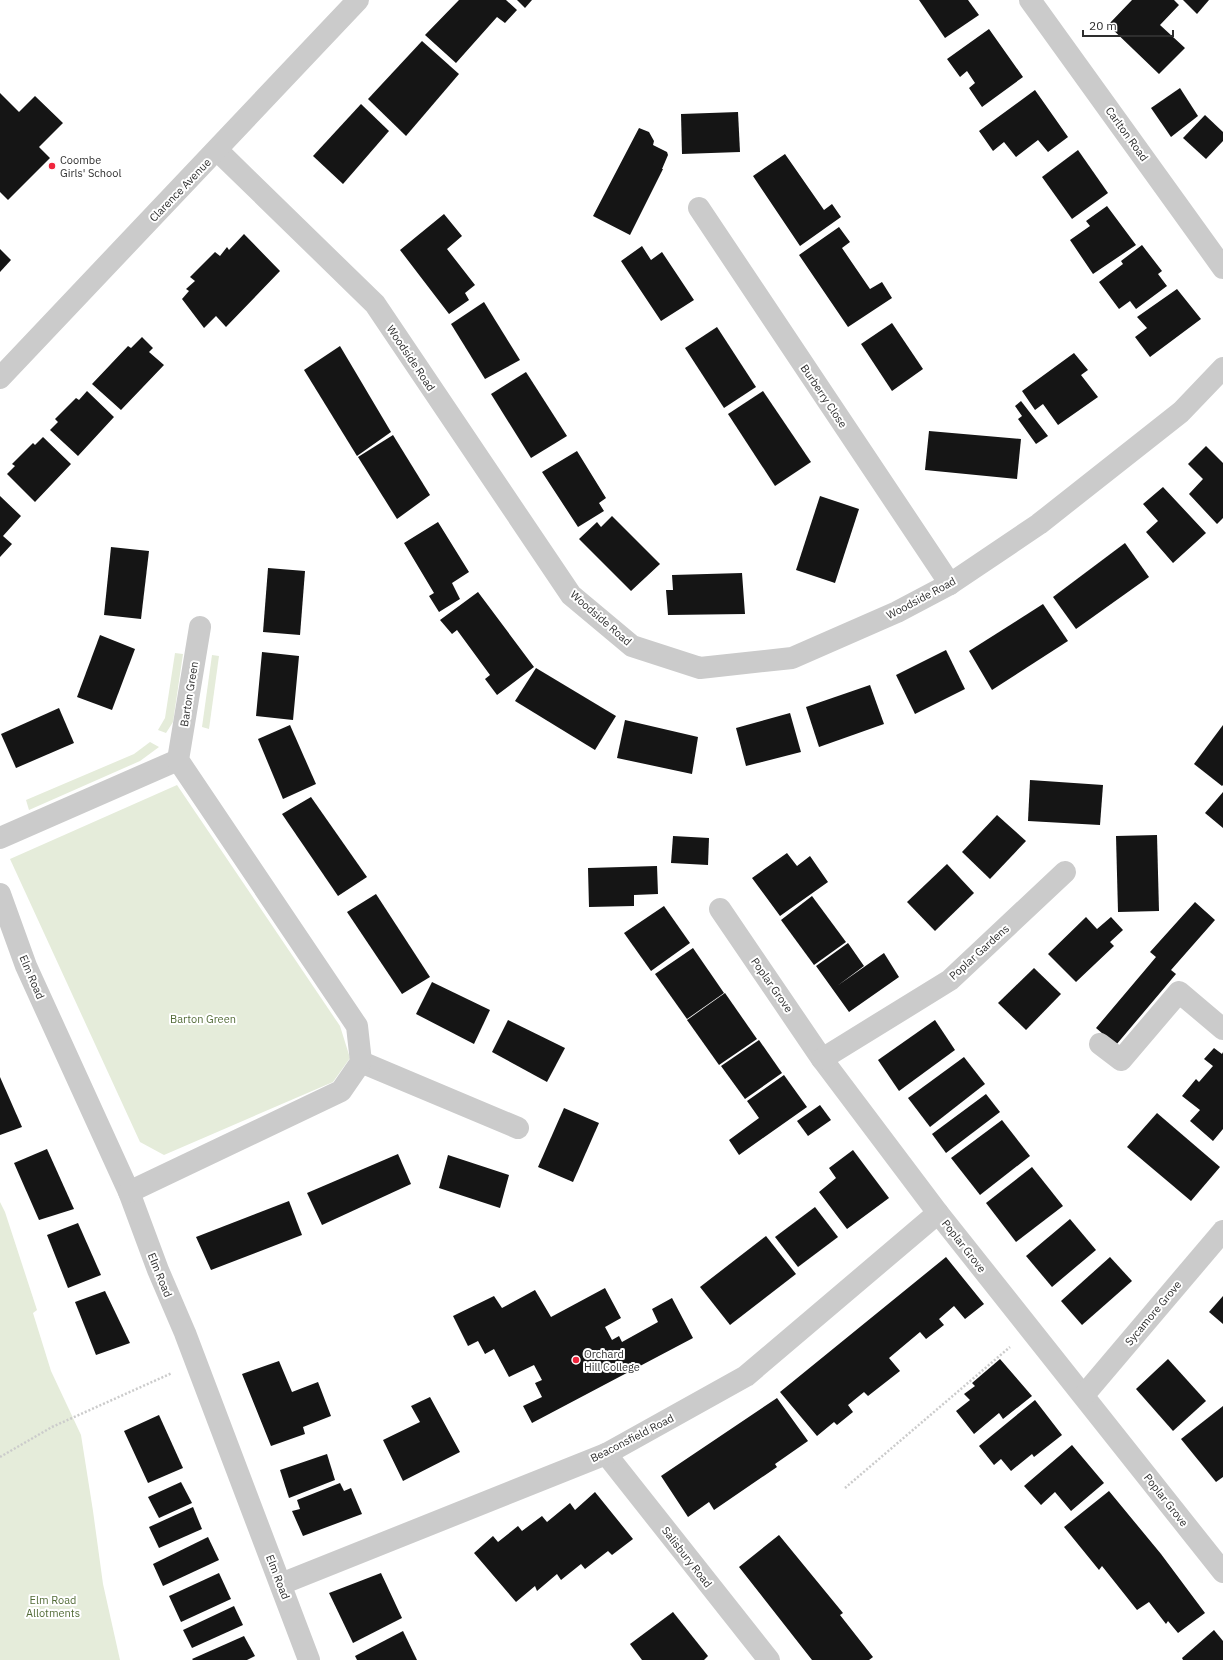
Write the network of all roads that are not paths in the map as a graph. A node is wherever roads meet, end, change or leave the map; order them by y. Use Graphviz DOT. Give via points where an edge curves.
graph roads {
  1 [pos="358,0"];
  2 [pos="1032,0"];
  3 [pos="217,150"];
  4 [pos="699,208"];
  5 [pos="1223,268"];
  6 [pos="1223,368"];
  7 [pos="0,378"];
  8 [pos="950,584"];
  9 [pos="200,627"];
  10 [pos="178,760"];
  11 [pos="0,838"];
  12 [pos="1065,872"];
  13 [pos="0,894"];
  14 [pos="720,910"];
  15 [pos="1223,1029"];
  16 [pos="1100,1044"];
  17 [pos="822,1058"];
  18 [pos="361,1062"];
  19 [pos="518,1128"];
  20 [pos="129,1192"];
  21 [pos="938,1213"];
  22 [pos="1222,1233"];
  23 [pos="1084,1395"];
  24 [pos="606,1454"];
  25 [pos="1223,1572"];
  26 [pos="280,1584"];
  27 [pos="309,1660"];
  28 [pos="769,1660"];
  1 -- 3 [label="street, Clarence Avenue"];
  2 -- 5 [label="street, Carlton Road"];
  3 -- 7 [label="street, Clarence Avenue"];
  3 -- 8 [label="street, Woodside Road" via="375,304 571,595 632,646 700,668 792,658 898,612"];
  4 -- 8 [label="street, Burberry Close"];
  6 -- 8 [label="street, Woodside Road" via="1181,412 1132,451 1039,524"];
  9 -- 10 [label="street, Barton Green"];
  10 -- 11 [label="street"];
  10 -- 18 [label="street" via="357,1026"];
  12 -- 17 [label="street, Poplar Gardens" via="950,980"];
  13 -- 20 [label="street, Elm Road" via="26,966"];
  14 -- 17 [label="street, Poplar Grove"];
  15 -- 16 [label="street" via="1179,992 1121,1060"];
  17 -- 21 [label="street, Poplar Grove"];
  18 -- 19 [label="street"];
  18 -- 20 [label="street" via="341,1091"];
  20 -- 26 [label="street, Elm Road"];
  21 -- 23 [label="street, Poplar Grove"];
  21 -- 24 [label="street, Beaconsfield Road" via="746,1376"];
  22 -- 23 [label="street, Sycamore Grove"];
  23 -- 25 [label="street, Poplar Grove"];
  24 -- 26 [label="street, Beaconsfield Road"];
  24 -- 28 [label="street, Salisbury Road"];
  26 -- 27 [label="street, Elm Road"];
}
